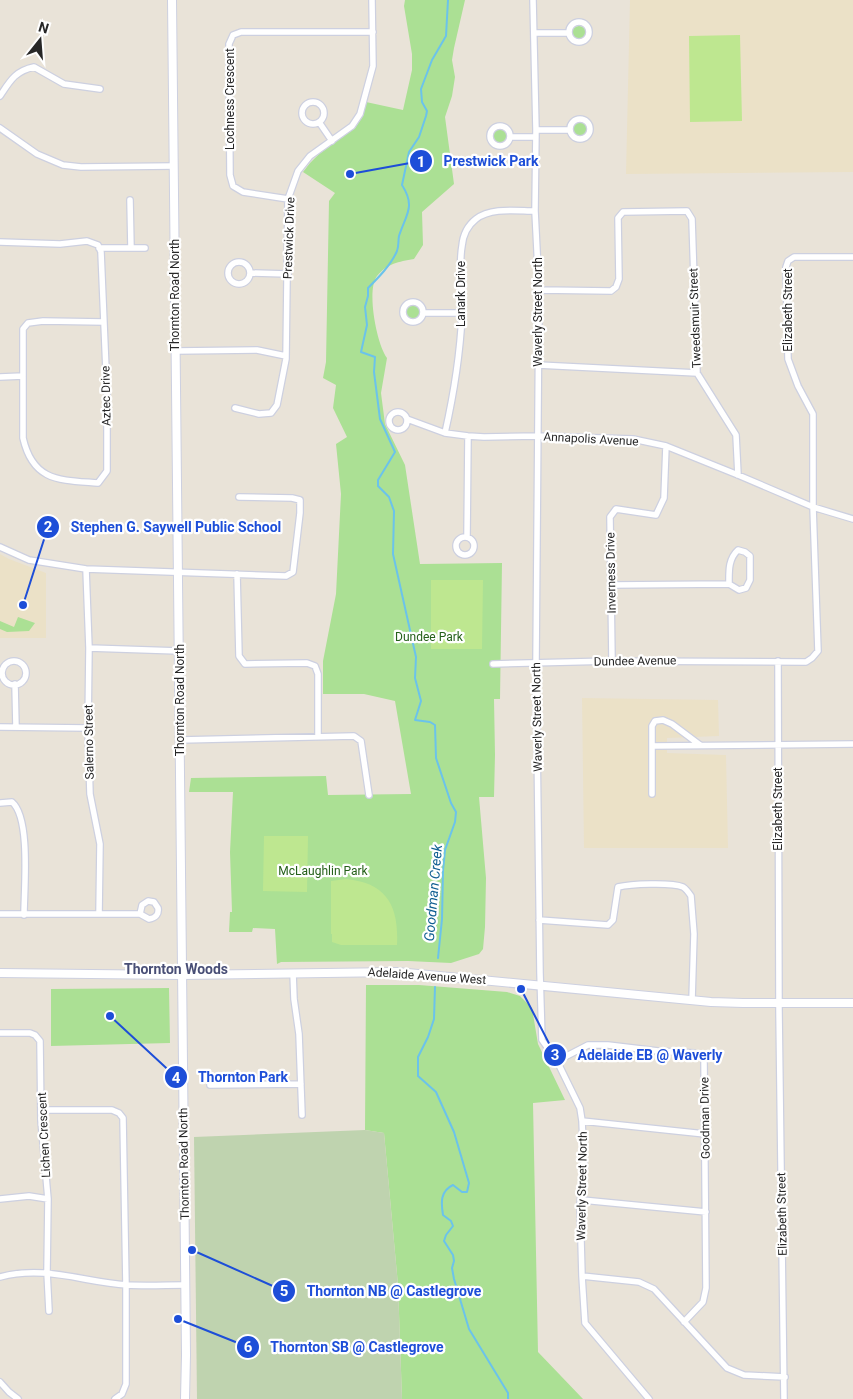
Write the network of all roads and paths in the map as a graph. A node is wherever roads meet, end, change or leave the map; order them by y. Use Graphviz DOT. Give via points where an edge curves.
graph roads {
  1 [pos="172,0"];
  2 [pos="372,0"];
  3 [pos="533,0"];
  4 [pos="373,32"];
  5 [pos="534,33"];
  6 [pos="568,33"];
  7 [pos="100,89"];
  8 [pos="0,96"];
  9 [pos="319,122"];
  10 [pos="0,128"];
  11 [pos="536,130"];
  12 [pos="569,130"];
  13 [pos="510,137"];
  14 [pos="536,137"];
  15 [pos="332,140"];
  16 [pos="174,166"];
  17 [pos="288,199"];
  18 [pos="130,200"];
  19 [pos="535,211"];
  20 [pos="0,242"];
  21 [pos="99,248"];
  22 [pos="131,248"];
  23 [pos="145,248"];
  24 [pos="853,257"];
  25 [pos="250,273"];
  26 [pos="288,274"];
  27 [pos="539,290"];
  28 [pos="424,313"];
  29 [pos="462,313"];
  30 [pos="104,322"];
  31 [pos="176,351"];
  32 [pos="286,356"];
  33 [pos="538,364"];
  34 [pos="697,373"];
  35 [pos="23,376"];
  36 [pos="0,377"];
  37 [pos="235,408"];
  38 [pos="407,419"];
  39 [pos="445,433"];
  40 [pos="468,436"];
  41 [pos="538,436"];
  42 [pos="666,446"];
  43 [pos="738,475"];
  44 [pos="238,497"];
  45 [pos="813,507"];
  46 [pos="853,519"];
  47 [pos="467,537"];
  48 [pos="0,547"];
  49 [pos="86,569"];
  50 [pos="178,573"];
  51 [pos="238,574"];
  52 [pos="729,584"];
  53 [pos="611,585"];
  54 [pos="89,648"];
  55 [pos="180,651"];
  56 [pos="612,661"];
  57 [pos="778,661"];
  58 [pos="493,664"];
  59 [pos="536,664"];
  60 [pos="16,684"];
  61 [pos="0,727"];
  62 [pos="16,727"];
  63 [pos="88,728"];
  64 [pos="318,737"];
  65 [pos="180,740"];
  66 [pos="778,744"];
  67 [pos="853,744"];
  68 [pos="700,745"];
  69 [pos="652,746"];
  70 [pos="369,794"];
  71 [pos="652,794"];
  72 [pos="0,803"];
  73 [pos="0,914"];
  74 [pos="99,914"];
  75 [pos="140,914"];
  76 [pos="24,915"];
  77 [pos="539,920"];
  78 [pos="0,973"];
  79 [pos="293,973"];
  80 [pos="181,975"];
  81 [pos="540,985"];
  82 [pos="692,1000"];
  83 [pos="779,1003"];
  84 [pos="853,1003"];
  85 [pos="0,1033"];
  86 [pos="557,1061"];
  87 [pos="301,1084"];
  88 [pos="210,1085"];
  89 [pos="41,1110"];
  90 [pos="302,1115"];
  91 [pos="582,1121"];
  92 [pos="705,1134"];
  93 [pos="0,1199"];
  94 [pos="48,1199"];
  95 [pos="582,1200"];
  96 [pos="706,1212"];
  97 [pos="47,1272"];
  98 [pos="582,1276"];
  99 [pos="0,1277"];
  100 [pos="126,1285"];
  101 [pos="185,1285"];
  102 [pos="49,1311"];
  103 [pos="684,1322"];
  104 [pos="784,1377"];
  105 [pos="0,1382"];
  106 [pos="18,1399"];
  107 [pos="115,1399"];
  108 [pos="186,1399"];
  109 [pos="650,1399"];
  110 [pos="784,1399"];
  1 -- 16 [label="main road, Thornton Road North"];
  2 -- 4 [label="street, Prestwick Drive"];
  3 -- 5 [label="street, Waverly Street North"];
  4 -- 15 [label="street, Prestwick Drive" via="372,66 360,114 352,126"];
  4 -- 17 [label="street, Lochness Crescent" via="233,34 229,53 230,175 233,186 243,192"];
  5 -- 6 [label="street"];
  5 -- 11 [label="street, Waverly Street North"];
  7 -- 8 [label="street" via="64,84 34,67 22,70"];
  9 -- 15 [label="street"];
  10 -- 16 [label="street" via="37,154 63,165"];
  11 -- 12 [label="street"];
  11 -- 14 [label="street, Waverly Street North"];
  13 -- 14 [label="street"];
  14 -- 19 [label="street, Waverly Street North"];
  15 -- 17 [label="street, Prestwick Drive" via="310,156 298,171"];
  16 -- 31 [label="main road, Thornton Road North"];
  17 -- 26 [label="street, Prestwick Drive"];
  18 -- 22 [label="street"];
  19 -- 27 [label="street, Waverly Street North"];
  19 -- 29 [label="street, Lanark Drive" via="485,213 466,230 461,247"];
  20 -- 21 [label="street" via="60,244 87,241"];
  21 -- 22 [label="street"];
  21 -- 30 [label="street, Aztec Drive"];
  22 -- 23 [label="street"];
  24 -- 45 [label="street, Elizabeth Street" via="794,257 788,260 786,267 788,359 813,414"];
  25 -- 26 [label="street"];
  26 -- 32 [label="street, Prestwick Drive"];
  27 -- 33 [label="street, Waverly Street North"];
  27 -- 34 [label="street, Tweedsmuir Street" via="611,291 619,279 618,218 623,212 687,211 692,219"];
  28 -- 29 [label="street"];
  29 -- 39 [label="street, Lanark Drive" via="455,390"];
  30 -- 35 [label="street" via="28,323 23,329"];
  30 -- 35 [label="street, Aztec Drive" via="108,471 98,483 63,480 38,469 23,438"];
  31 -- 32 [label="street" via="257,350"];
  31 -- 50 [label="main road, Thornton Road North"];
  32 -- 37 [label="street, Prestwick Drive" via="277,405 271,413 259,414"];
  33 -- 34 [label="street"];
  33 -- 41 [label="street, Waverly Street North"];
  34 -- 43 [label="street, Tweedsmuir Street" via="736,435"];
  35 -- 36 [label="street"];
  38 -- 39 [label="street, Annapolis Avenue"];
  39 -- 40 [label="street, Annapolis Avenue"];
  40 -- 41 [label="street, Annapolis Avenue"];
  40 -- 47 [label="street"];
  41 -- 42 [label="street, Annapolis Avenue" via="633,439"];
  41 -- 59 [label="street, Waverly Street North"];
  42 -- 43 [label="street, Annapolis Avenue"];
  42 -- 53 [label="street, Inverness Drive" via="664,498 656,516 616,510 610,517"];
  43 -- 45 [label="street, Annapolis Avenue"];
  44 -- 51 [label="street" via="300,500 300,513 293,572 286,576"];
  45 -- 46 [label="street, Annapolis Avenue"];
  45 -- 57 [label="street, Elizabeth Street" via="818,651 806,662"];
  48 -- 49 [label="street" via="29,560"];
  49 -- 50 [label="street"];
  49 -- 54 [label="street, Salerno Street"];
  50 -- 51 [label="street"];
  50 -- 55 [label="main road, Thornton Road North"];
  51 -- 64 [label="street" via="238,656 245,664 307,663 315,666 318,674"];
  52 -- 52 [label="street" via="739,590 746,588 750,580 750,556 746,552 738,550 733,555"];
  52 -- 53 [label="street"];
  53 -- 56 [label="street, Inverness Drive"];
  54 -- 55 [label="street"];
  54 -- 63 [label="street, Salerno Street"];
  55 -- 65 [label="main road, Thornton Road North"];
  56 -- 57 [label="street, Dundee Avenue"];
  56 -- 59 [label="street, Dundee Avenue"];
  57 -- 66 [label="street, Elizabeth Street"];
  58 -- 59 [label="street, Dundee Avenue"];
  59 -- 77 [label="street, Waverly Street North"];
  60 -- 60 [label="street" via="26,677 25,668 18,662 8,663 2,669 3,680 10,685"];
  60 -- 62 [label="street"];
  61 -- 62 [label="street"];
  62 -- 63 [label="street"];
  63 -- 74 [label="street, Salerno Street" via="90,794 100,844"];
  64 -- 65 [label="street"];
  64 -- 70 [label="street" via="354,736 360,739"];
  65 -- 80 [label="main road, Thornton Road North"];
  66 -- 67 [label="street"];
  66 -- 68 [label="street"];
  66 -- 83 [label="street, Elizabeth Street"];
  68 -- 69 [label="street"];
  68 -- 69 [label="street" via="664,720 655,721 652,726"];
  69 -- 71 [label="street"];
  72 -- 76 [label="street" via="12,802 22,821"];
  73 -- 76 [label="street"];
  74 -- 75 [label="street"];
  74 -- 76 [label="street"];
  77 -- 81 [label="street, Waverly Street North"];
  77 -- 82 [label="street" via="608,925 613,920 618,887 663,884 682,887 692,896"];
  78 -- 80 [label="main road, Adelaide Avenue West"];
  79 -- 80 [label="main road, Adelaide Avenue West"];
  79 -- 81 [label="main road, Adelaide Avenue West" via="397,972"];
  79 -- 87 [label="street"];
  80 -- 101 [label="main road, Thornton Road North"];
  81 -- 82 [label="main road, Adelaide Avenue West"];
  81 -- 86 [label="street, Waverly Street North" via="542,1040"];
  82 -- 83 [label="main road, Adelaide Avenue West"];
  83 -- 84 [label="main road, Adelaide Avenue West"];
  83 -- 104 [label="street, Elizabeth Street"];
  85 -- 89 [label="street, Lichen Crescent" via="38,1037"];
  86 -- 91 [label="street, Waverly Street North" via="580,1108"];
  86 -- 92 [label="street, Goodman Drive" via="588,1045 694,1053 704,1058"];
  87 -- 88 [label="street"];
  87 -- 90 [label="street"];
  89 -- 94 [label="street, Lichen Crescent"];
  89 -- 100 [label="street" via="112,1110 123,1118"];
  91 -- 92 [label="street"];
  91 -- 95 [label="street, Waverly Street North"];
  92 -- 96 [label="street, Goodman Drive"];
  93 -- 94 [label="street" via="29,1196"];
  94 -- 97 [label="street, Lichen Crescent"];
  95 -- 96 [label="street"];
  95 -- 98 [label="street, Waverly Street North"];
  96 -- 103 [label="street, Goodman Drive" via="704,1302"];
  97 -- 99 [label="street"];
  97 -- 100 [label="street"];
  97 -- 102 [label="street, Lichen Crescent"];
  98 -- 103 [label="street" via="639,1282 654,1290"];
  98 -- 109 [label="street, Waverly Street North" via="585,1323"];
  100 -- 101 [label="street"];
  100 -- 107 [label="street" via="126,1384 122,1394"];
  101 -- 108 [label="main road, Thornton Road North"];
  103 -- 104 [label="street" via="727,1368 744,1375"];
  104 -- 110 [label="street, Elizabeth Street"];
  105 -- 106 [label="street"];
}
